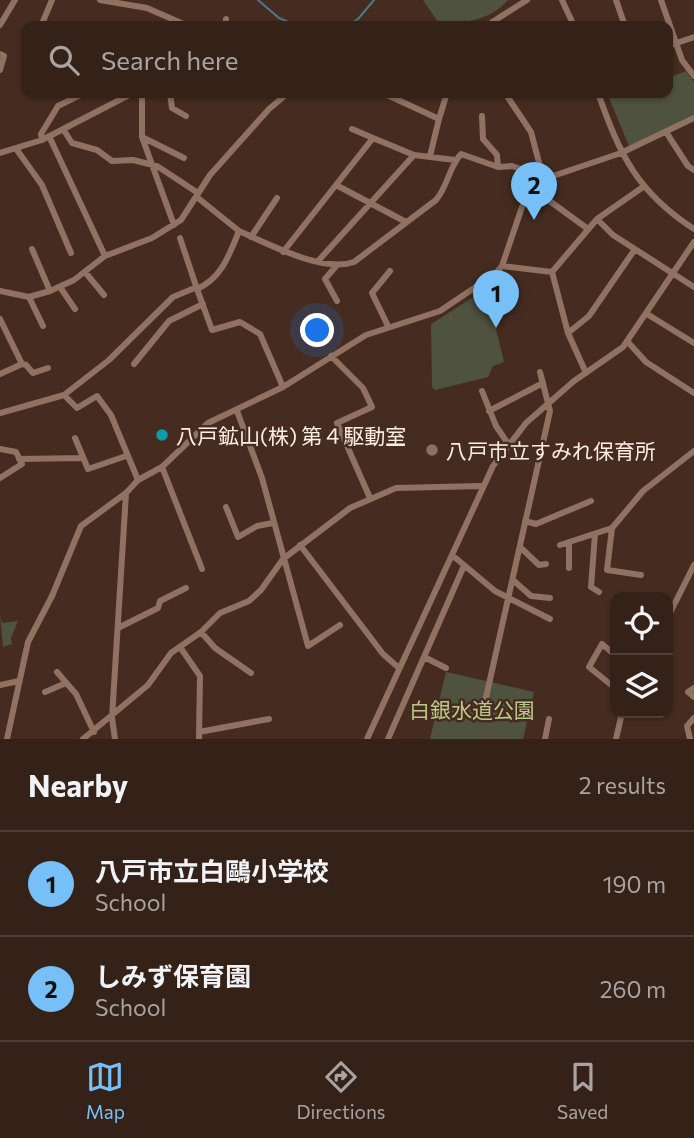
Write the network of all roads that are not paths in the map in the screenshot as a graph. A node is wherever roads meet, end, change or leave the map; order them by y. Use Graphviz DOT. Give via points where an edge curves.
graph roads {
  1 [pos="15,0"];
  2 [pos="52,0"];
  3 [pos="100,0"];
  4 [pos="527,0"];
  5 [pos="562,0"];
  6 [pos="616,0"];
  7 [pos="661,0"];
  8 [pos="43,21"];
  9 [pos="177,21"];
  10 [pos="494,21"];
  11 [pos="572,21"];
  12 [pos="623,21"];
  13 [pos="666,21"];
  14 [pos="0,25"];
  15 [pos="694,37"];
  16 [pos="673,45"];
  17 [pos="673,47"];
  18 [pos="0,54"];
  19 [pos="0,70"];
  20 [pos="694,76"];
  21 [pos="74,98"];
  22 [pos="123,98"];
  23 [pos="142,98"];
  24 [pos="171,98"];
  25 [pos="283,98"];
  26 [pos="394,98"];
  27 [pos="445,98"];
  28 [pos="508,98"];
  29 [pos="600,98"];
  30 [pos="186,116"];
  31 [pos="482,116"];
  32 [pos="694,118"];
  33 [pos="439,119"];
  34 [pos="63,129"];
  35 [pos="352,129"];
  36 [pos="666,132"];
  37 [pos="142,137"];
  38 [pos="46,138"];
  39 [pos="373,138"];
  40 [pos="17,150"];
  41 [pos="0,153"];
  42 [pos="621,153"];
  43 [pos="414,155"];
  44 [pos="430,156"];
  45 [pos="184,158"];
  46 [pos="455,160"];
  47 [pos="153,165"];
  48 [pos="498,167"];
  49 [pos="694,170"];
  50 [pos="545,176"];
  51 [pos="336,186"];
  52 [pos="643,187"];
  53 [pos="536,191"];
  54 [pos="198,195"];
  55 [pos="277,198"];
  56 [pos="371,205"];
  57 [pos="597,219"];
  58 [pos="406,222"];
  59 [pos="174,225"];
  60 [pos="588,229"];
  61 [pos="694,229"];
  62 [pos="239,231"];
  63 [pos="251,237"];
  64 [pos="180,239"];
  65 [pos="694,242"];
  66 [pos="32,249"];
  67 [pos="635,249"];
  68 [pos="283,252"];
  69 [pos="71,253"];
  70 [pos="105,256"];
  71 [pos="319,261"];
  72 [pos="337,265"];
  73 [pos="502,266"];
  74 [pos="390,271"];
  75 [pos="85,272"];
  76 [pos="551,272"];
  77 [pos="673,274"];
  78 [pos="60,287"];
  79 [pos="694,287"];
  80 [pos="197,288"];
  81 [pos="0,291"];
  82 [pos="50,291"];
  83 [pos="104,295"];
  84 [pos="29,297"];
  85 [pos="337,301"];
  86 [pos="203,304"];
  87 [pos="75,309"];
  88 [pos="646,314"];
  89 [pos="0,319"];
  90 [pos="43,326"];
  91 [pos="388,326"];
  92 [pos="568,332"];
  93 [pos="627,341"];
  94 [pos="694,343"];
  95 [pos="331,356"];
  96 [pos="22,364"];
  97 [pos="134,364"];
  98 [pos="48,368"];
  99 [pos="540,372"];
  100 [pos="586,373"];
  101 [pos="0,374"];
  102 [pos="543,383"];
  103 [pos="283,387"];
  104 [pos="482,391"];
  105 [pos="694,393"];
  106 [pos="64,395"];
  107 [pos="550,405"];
  108 [pos="237,411"];
  109 [pos="489,411"];
  110 [pos="0,413"];
  111 [pos="75,438"];
  112 [pos="509,445"];
  113 [pos="0,449"];
  114 [pos="694,451"];
  115 [pos="126,456"];
  116 [pos="82,458"];
  117 [pos="19,459"];
  118 [pos="162,467"];
  119 [pos="0,478"];
  120 [pos="138,480"];
  121 [pos="481,486"];
  122 [pos="125,493"];
  123 [pos="370,498"];
  124 [pos="591,501"];
  125 [pos="226,507"];
  126 [pos="526,522"];
  127 [pos="273,523"];
  128 [pos="612,528"];
  129 [pos="596,534"];
  130 [pos="569,542"];
  131 [pos="300,545"];
  132 [pos="560,545"];
  133 [pos="520,547"];
  134 [pos="452,555"];
  135 [pos="283,559"];
  136 [pos="546,564"];
  137 [pos="694,565"];
  138 [pos="463,568"];
  139 [pos="569,568"];
  140 [pos="202,569"];
  141 [pos="642,575"];
  142 [pos="513,580"];
  143 [pos="186,588"];
  144 [pos="599,592"];
  145 [pos="508,598"];
  146 [pos="551,598"];
  147 [pos="673,600"];
  148 [pos="550,619"];
  149 [pos="340,625"];
  150 [pos="118,628"];
  151 [pos="201,632"];
  152 [pos="180,647"];
  153 [pos="610,651"];
  154 [pos="424,657"];
  155 [pos="399,668"];
  156 [pos="446,668"];
  157 [pos="57,672"];
  158 [pos="251,673"];
  159 [pos="19,681"];
  160 [pos="66,683"];
  161 [pos="610,684"];
  162 [pos="0,685"];
  163 [pos="694,688"];
  164 [pos="45,692"];
  165 [pos="694,696"];
  166 [pos="485,702"];
  167 [pos="112,718"];
  168 [pos="621,718"];
  169 [pos="694,718"];
  170 [pos="269,719"];
  171 [pos="549,719"];
  172 [pos="94,732"];
  173 [pos="199,736"];
  174 [pos="7,739"];
  175 [pos="83,739"];
  176 [pos="115,739"];
  177 [pos="368,739"];
  178 [pos="388,739"];
  179 [pos="545,739"];
  180 [pos="616,739"];
  181 [pos="690,739"];
  1 -- 14 [label="street"];
  2 -- 8 [label="street"];
  3 -- 9 [label="street" via="147,8"];
  4 -- 10 [label="street"];
  5 -- 11 [label="street"];
  6 -- 12 [label="street"];
  7 -- 13 [label="street"];
  15 -- 16 [label="street"];
  17 -- 20 [label="street"];
  18 -- 19 [label="street" via="4,56"];
  21 -- 38 [label="street" via="58,106 41,134"];
  22 -- 34 [label="street"];
  23 -- 37 [label="street"];
  24 -- 30 [label="street" via="172,107"];
  25 -- 54 [label="street" via="245,135"];
  26 -- 33 [label="street"];
  27 -- 33 [label="street"];
  28 -- 50 [label="street" via="531,132"];
  29 -- 42 [label="street"];
  31 -- 48 [label="street" via="482,139 497,155"];
  32 -- 36 [label="street"];
  33 -- 44 [label="street"];
  34 -- 38 [label="street"];
  34 -- 47 [label="street" via="72,143 97,150 112,161"];
  35 -- 39 [label="street"];
  36 -- 42 [label="street"];
  36 -- 49 [label="street"];
  37 -- 45 [label="street"];
  37 -- 47 [label="street"];
  38 -- 40 [label="street"];
  38 -- 70 [label="street"];
  39 -- 43 [label="street"];
  39 -- 51 [label="street"];
  40 -- 41 [label="street"];
  40 -- 69 [label="street" via="42,185"];
  42 -- 50 [label="street"];
  42 -- 52 [label="street"];
  43 -- 44 [label="street"];
  43 -- 56 [label="street"];
  44 -- 46 [label="street"];
  46 -- 48 [label="street" via="467,154"];
  46 -- 58 [label="street" via="445,190"];
  47 -- 54 [label="street"];
  47 -- 59 [label="street"];
  48 -- 50 [label="street" via="512,166"];
  50 -- 53 [label="street"];
  51 -- 56 [label="street"];
  51 -- 68 [label="street"];
  52 -- 57 [label="street"];
  52 -- 61 [label="street"];
  53 -- 60 [label="street"];
  53 -- 73 [label="street" via="516,218"];
  54 -- 59 [label="street"];
  54 -- 62 [label="street"];
  55 -- 63 [label="street"];
  56 -- 58 [label="street"];
  56 -- 71 [label="street"];
  57 -- 60 [label="street"];
  57 -- 67 [label="street"];
  58 -- 72 [label="street" via="354,262"];
  59 -- 70 [label="street"];
  60 -- 76 [label="street"];
  62 -- 63 [label="street"];
  62 -- 80 [label="street" via="225,267"];
  63 -- 68 [label="street"];
  64 -- 80 [label="street"];
  65 -- 77 [label="street"];
  66 -- 82 [label="street"];
  67 -- 77 [label="street"];
  67 -- 92 [label="street" via="589,316"];
  68 -- 71 [label="street"];
  70 -- 75 [label="street"];
  71 -- 72 [label="street"];
  72 -- 85 [label="street" via="325,279"];
  73 -- 76 [label="street"];
  73 -- 91 [label="street" via="440,311"];
  74 -- 91 [label="street" via="372,293"];
  75 -- 78 [label="street"];
  75 -- 83 [label="street"];
  76 -- 92 [label="street"];
  77 -- 79 [label="street"];
  77 -- 88 [label="street"];
  78 -- 82 [label="street"];
  78 -- 87 [label="street"];
  80 -- 86 [label="street"];
  80 -- 106 [label="street" via="173,297 109,360"];
  81 -- 84 [label="street"];
  82 -- 84 [label="street"];
  84 -- 90 [label="street"];
  86 -- 97 [label="street" via="169,321"];
  86 -- 103 [label="street" via="212,330 240,322 260,334"];
  88 -- 93 [label="street"];
  88 -- 94 [label="street"];
  89 -- 96 [label="street"];
  91 -- 95 [label="street"];
  92 -- 100 [label="street"];
  93 -- 100 [label="street"];
  93 -- 105 [label="street" via="646,362"];
  95 -- 103 [label="street"];
  95 -- 123 [label="street" via="363,388 372,407 337,423"];
  96 -- 98 [label="street" via="33,373"];
  96 -- 101 [label="street"];
  99 -- 102 [label="street"];
  100 -- 107 [label="street"];
  102 -- 107 [label="street"];
  102 -- 109 [label="street"];
  103 -- 108 [label="street"];
  104 -- 109 [label="street"];
  106 -- 110 [label="street"];
  106 -- 115 [label="street" via="77,408 97,396 111,415"];
  107 -- 112 [label="street" via="526,423"];
  107 -- 126 [label="street"];
  108 -- 118 [label="street" via="208,423"];
  108 -- 127 [label="street"];
  109 -- 112 [label="street"];
  111 -- 116 [label="street"];
  112 -- 121 [label="street"];
  113 -- 117 [label="street" via="16,452"];
  114 -- 128 [label="street" via="643,491"];
  115 -- 116 [label="street" via="90,469"];
  115 -- 120 [label="street"];
  116 -- 117 [label="street"];
  117 -- 119 [label="street" via="22,464"];
  118 -- 120 [label="street"];
  118 -- 140 [label="street"];
  120 -- 122 [label="street"];
  121 -- 123 [label="street" via="406,487"];
  121 -- 134 [label="street"];
  122 -- 150 [label="street"];
  122 -- 159 [label="street" via="81,526 28,642"];
  123 -- 131 [label="street"];
  124 -- 126 [label="street" via="536,524"];
  125 -- 127 [label="street" via="235,536"];
  126 -- 133 [label="street"];
  127 -- 135 [label="street"];
  128 -- 129 [label="street"];
  128 -- 141 [label="street" via="607,570"];
  129 -- 130 [label="street"];
  129 -- 144 [label="street" via="591,587"];
  130 -- 132 [label="street"];
  130 -- 139 [label="street"];
  131 -- 135 [label="street"];
  131 -- 155 [label="street" via="383,654"];
  133 -- 136 [label="street" via="539,565"];
  133 -- 142 [label="street"];
  134 -- 138 [label="street"];
  134 -- 155 [label="street"];
  135 -- 149 [label="street" via="308,646"];
  135 -- 151 [label="street" via="249,601 220,613"];
  137 -- 147 [label="street"];
  138 -- 145 [label="street"];
  138 -- 154 [label="street"];
  142 -- 145 [label="street"];
  142 -- 146 [label="street" via="531,596"];
  143 -- 150 [label="street"];
  145 -- 148 [label="street"];
  145 -- 166 [label="street"];
  150 -- 167 [label="street"];
  151 -- 152 [label="street"];
  151 -- 158 [label="street"];
  152 -- 167 [label="street"];
  152 -- 173 [label="street" via="200,676"];
  153 -- 161 [label="street" via="602,644 589,667"];
  154 -- 156 [label="street"];
  154 -- 178 [label="street"];
  155 -- 177 [label="street"];
  157 -- 160 [label="street"];
  159 -- 162 [label="street"];
  159 -- 174 [label="street"];
  160 -- 164 [label="street"];
  160 -- 172 [label="street"];
  163 -- 165 [label="street" via="688,692"];
  167 -- 172 [label="street"];
  167 -- 176 [label="street"];
  168 -- 180 [label="street"];
  169 -- 181 [label="street" via="687,726"];
  170 -- 173 [label="street"];
  171 -- 179 [label="street"];
  172 -- 175 [label="street"];
}
